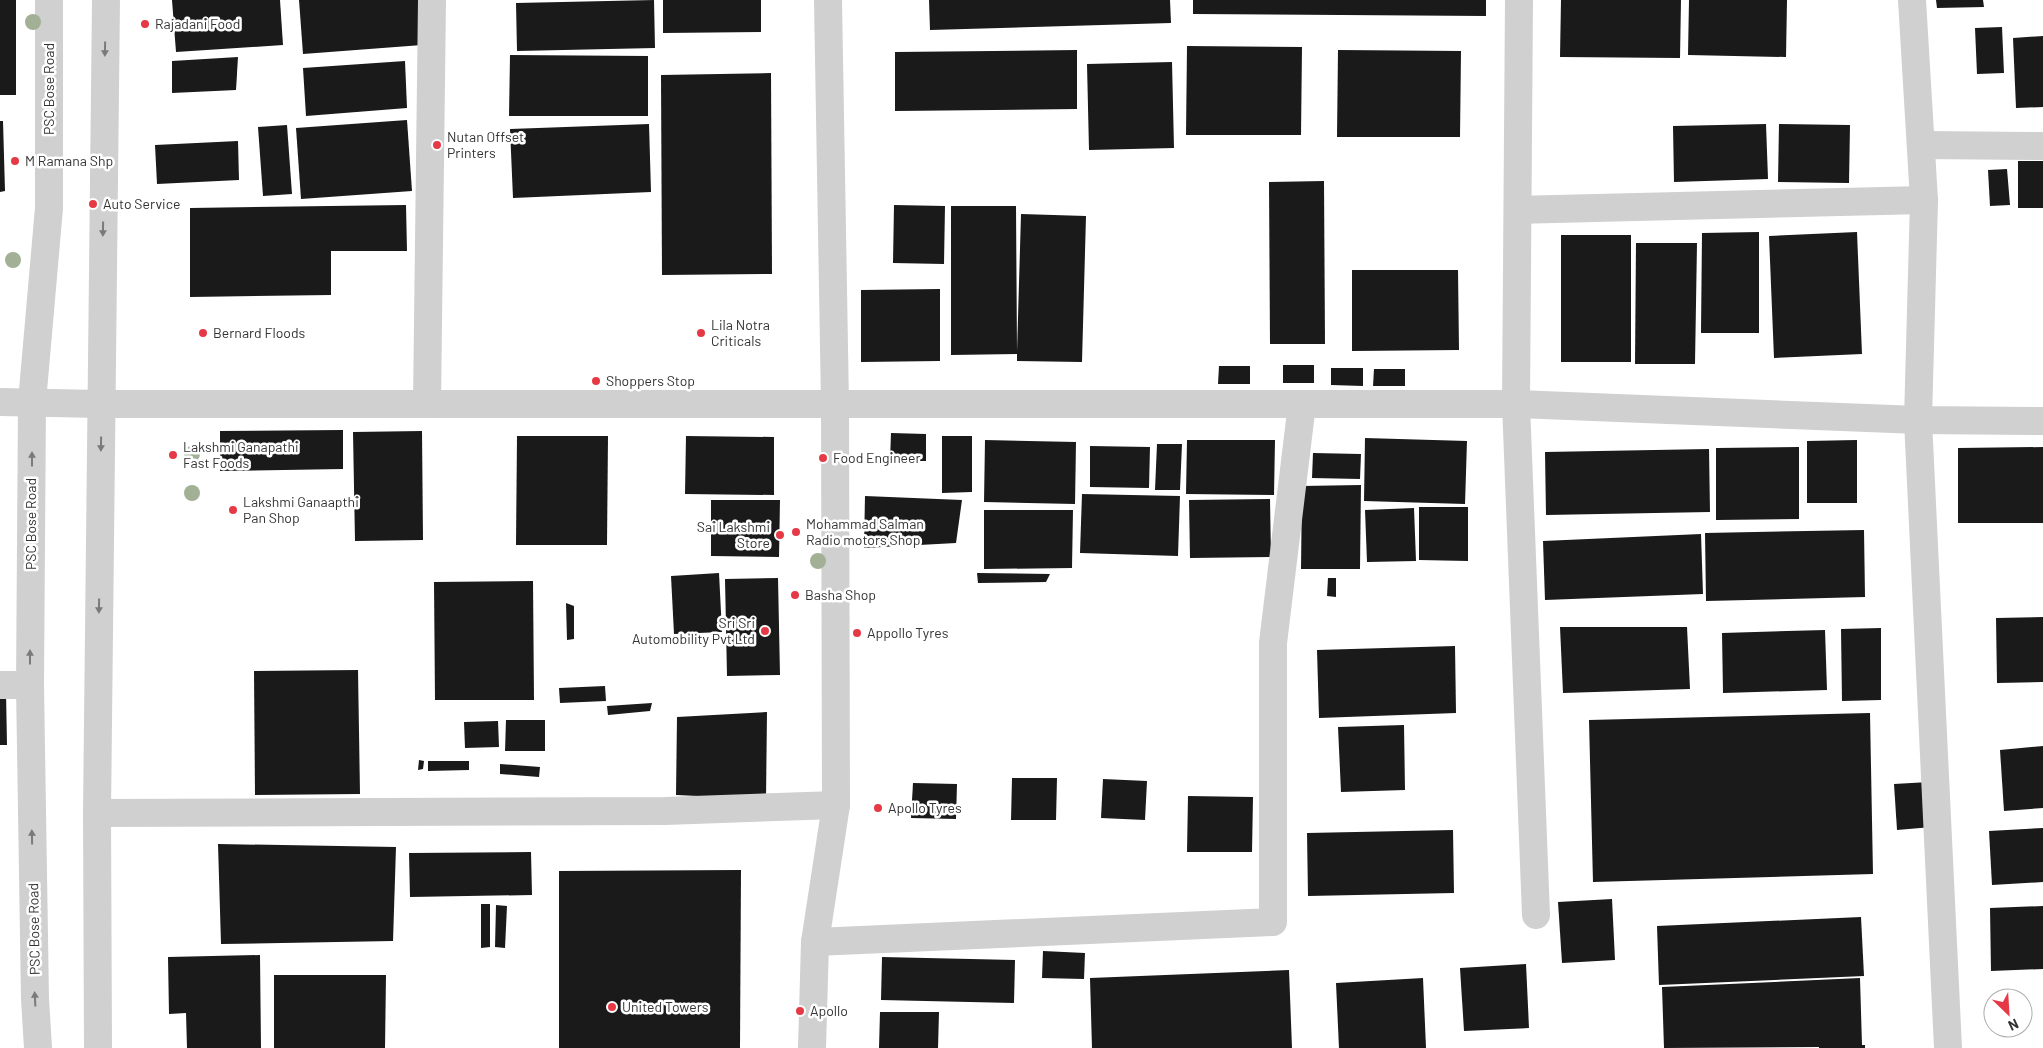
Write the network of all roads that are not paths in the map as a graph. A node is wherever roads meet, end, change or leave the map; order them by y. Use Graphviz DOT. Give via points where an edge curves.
graph roads {
  1 [pos="49,0"];
  2 [pos="106,0"];
  3 [pos="432,0"];
  4 [pos="828,0"];
  5 [pos="1519,0"];
  6 [pos="1912,0"];
  7 [pos="1921,145"];
  8 [pos="2043,146"];
  9 [pos="1924,200"];
  10 [pos="1518,210"];
  11 [pos="0,402"];
  12 [pos="32,402"];
  13 [pos="101,404"];
  14 [pos="427,404"];
  15 [pos="835,404"];
  16 [pos="1302,404"];
  17 [pos="1516,404"];
  18 [pos="1918,420"];
  19 [pos="2043,421"];
  20 [pos="0,685"];
  21 [pos="30,685"];
  22 [pos="836,805"];
  23 [pos="97,813"];
  24 [pos="1536,915"];
  25 [pos="815,942"];
  26 [pos="38,1048"];
  27 [pos="98,1048"];
  28 [pos="812,1048"];
  29 [pos="1948,1048"];
  1 -- 12 [label="street, PSC Bose Road" via="49,208"];
  2 -- 13 [label="street, one-way"];
  3 -- 14 [label="street"];
  4 -- 15 [label="street"];
  5 -- 10 [label="street"];
  6 -- 7 [label="street"];
  7 -- 8 [label="street"];
  7 -- 9 [label="street"];
  9 -- 10 [label="street"];
  9 -- 18 [label="street"];
  10 -- 17 [label="street"];
  11 -- 12 [label="street"];
  12 -- 13 [label="street"];
  21 -- 12 [label="street, PSC Bose Road, one-way"];
  13 -- 14 [label="street"];
  13 -- 23 [label="street, one-way"];
  14 -- 15 [label="street"];
  15 -- 16 [label="street"];
  15 -- 22 [label="street"];
  16 -- 17 [label="street"];
  16 -- 25 [label="street" via="1273,643 1273,922"];
  17 -- 18 [label="street"];
  17 -- 24 [label="street"];
  18 -- 19 [label="street"];
  18 -- 29 [label="street"];
  20 -- 21 [label="street"];
  26 -- 21 [label="street, PSC Bose Road, one-way"];
  22 -- 23 [label="street" via="655,811"];
  22 -- 25 [label="street"];
  23 -- 27 [label="street"];
  25 -- 28 [label="street"];
}
